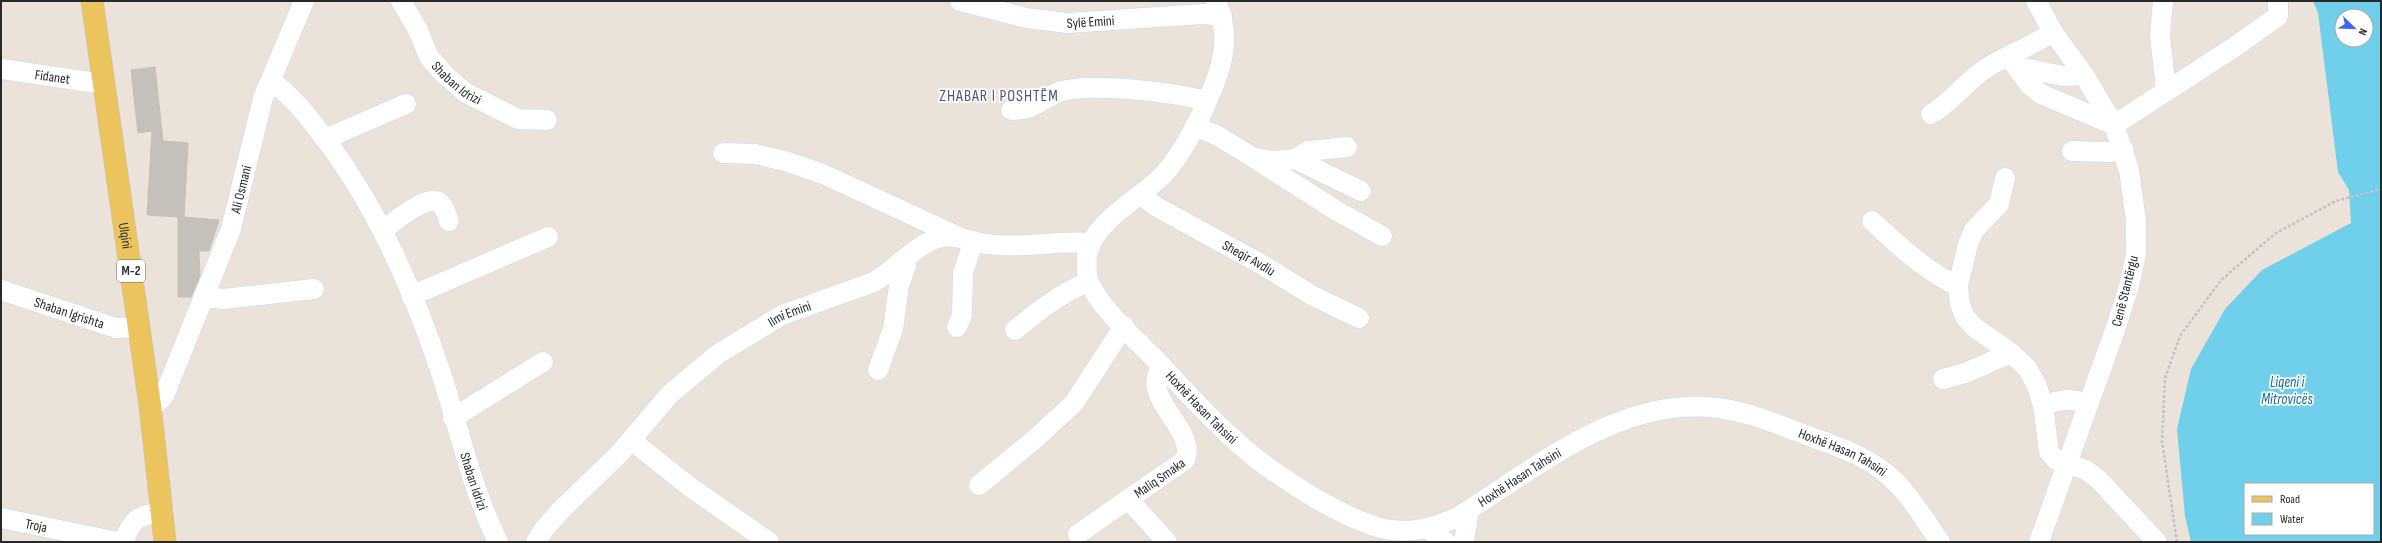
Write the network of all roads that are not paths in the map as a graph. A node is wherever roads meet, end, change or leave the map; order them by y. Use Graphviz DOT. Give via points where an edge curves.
graph roads {
  1 [pos="92,1"];
  2 [pos="304,1"];
  3 [pos="401,1"];
  4 [pos="960,1"];
  5 [pos="2036,1"];
  6 [pos="2163,1"];
  7 [pos="2278,1"];
  8 [pos="1219,8"];
  9 [pos="2053,32"];
  10 [pos="2014,62"];
  11 [pos="1,69"];
  12 [pos="2084,75"];
  13 [pos="271,81"];
  14 [pos="104,84"];
  15 [pos="2166,90"];
  16 [pos="1206,101"];
  17 [pos="406,104"];
  18 [pos="1011,110"];
  19 [pos="1931,114"];
  20 [pos="547,120"];
  21 [pos="2114,125"];
  22 [pos="1195,126"];
  23 [pos="325,139"];
  24 [pos="1347,147"];
  25 [pos="2124,150"];
  26 [pos="2072,151"];
  27 [pos="722,153"];
  28 [pos="1254,158"];
  29 [pos="1296,159"];
  30 [pos="2005,178"];
  31 [pos="1361,191"];
  32 [pos="1141,195"];
  33 [pos="449,221"];
  34 [pos="1872,221"];
  35 [pos="383,230"];
  36 [pos="1382,236"];
  37 [pos="548,237"];
  38 [pos="965,239"];
  39 [pos="1091,243"];
  40 [pos="905,261"];
  41 [pos="1088,282"];
  42 [pos="1958,286"];
  43 [pos="314,289"];
  44 [pos="1,290"];
  45 [pos="411,296"];
  46 [pos="204,297"];
  47 [pos="1359,318"];
  48 [pos="1124,326"];
  49 [pos="139,327"];
  50 [pos="957,327"];
  51 [pos="1015,330"];
  52 [pos="2011,353"];
  53 [pos="543,362"];
  54 [pos="1162,366"];
  55 [pos="878,370"];
  56 [pos="1943,378"];
  57 [pos="2088,404"];
  58 [pos="150,405"];
  59 [pos="2043,406"];
  60 [pos="453,418"];
  61 [pos="631,440"];
  62 [pos="2066,463"];
  63 [pos="979,485"];
  64 [pos="1128,499"];
  65 [pos="1469,510"];
  66 [pos="162,513"];
  67 [pos="1,518"];
  68 [pos="1078,534"];
  69 [pos="1416,534"];
  70 [pos="118,542"];
  71 [pos="124,542"];
  72 [pos="165,542"];
  73 [pos="498,542"];
  74 [pos="536,542"];
  75 [pos="769,542"];
  76 [pos="1167,542"];
  77 [pos="1446,542"];
  78 [pos="1464,542"];
  79 [pos="1940,542"];
  80 [pos="2039,542"];
  81 [pos="2157,542"];
  1 -- 14 [label="main road, Ulqini / M-2"];
  2 -- 13 [label="street"];
  3 -- 20 [label="street, Shaban Idrizi" via="418,30 429,57 466,93 518,118"];
  4 -- 8 [label="street, Sylë Emini" via="1026,18 1068,23 1174,15"];
  5 -- 9 [label="street, Cenë Stantërgu"];
  6 -- 15 [label="street" via="2160,35"];
  7 -- 15 [label="street" via="2278,16"];
  8 -- 16 [label="street" via="1224,45 1217,74"];
  9 -- 10 [label="street"];
  9 -- 12 [label="street, Cenë Stantërgu"];
  10 -- 12 [label="street" via="2063,76"];
  10 -- 19 [label="street" via="1988,67"];
  10 -- 21 [label="street" via="2029,84 2041,94"];
  11 -- 14 [label="street, Fidanet"];
  12 -- 21 [label="street, Cenë Stantërgu"];
  13 -- 23 [label="street, Shaban Idrizi" via="301,107"];
  13 -- 46 [label="street, Ali Osmani" via="257,116 231,229"];
  14 -- 49 [label="main road, Ulqini / M-2"];
  15 -- 21 [label="street"];
  16 -- 18 [label="street" via="1188,96 1097,87 1063,90 1032,106"];
  16 -- 22 [label="street"];
  17 -- 23 [label="street"];
  21 -- 25 [label="street, Cenë Stantërgu"];
  22 -- 28 [label="street" via="1218,136"];
  22 -- 32 [label="street" via="1165,172"];
  23 -- 35 [label="street, Shaban Idrizi" via="349,171"];
  24 -- 29 [label="street" via="1308,151"];
  25 -- 26 [label="street"];
  25 -- 57 [label="street, Cenë Stantërgu" via="2136,221 2136,254 2114,333"];
  27 -- 38 [label="street" via="755,154 823,174"];
  28 -- 29 [label="street" via="1273,161"];
  28 -- 36 [label="street" via="1337,211"];
  29 -- 31 [label="street"];
  30 -- 42 [label="street" via="1999,204 1974,230"];
  32 -- 39 [label="street" via="1112,217"];
  32 -- 47 [label="street, Sheqir Avdiu" via="1154,206 1261,264 1313,296"];
  33 -- 35 [label="street" via="442,204 435,200 425,201"];
  34 -- 42 [label="street" via="1924,266"];
  35 -- 45 [label="street, Shaban Idrizi"];
  37 -- 45 [label="street"];
  38 -- 39 [label="street, Ilmi Emini" via="1040,246"];
  38 -- 40 [label="street, Ilmi Emini" via="937,239 917,250"];
  38 -- 50 [label="street" via="962,315"];
  39 -- 41 [label="street" via="1088,253"];
  40 -- 55 [label="street" via="894,329"];
  40 -- 61 [label="street, Ilmi Emini" via="874,282 782,315 718,354 670,394"];
  41 -- 48 [label="street, Hoxhë Hasan Tahsini" via="1100,300"];
  41 -- 51 [label="street" via="1048,304"];
  42 -- 52 [label="street" via="1960,304 1965,317 1974,327"];
  43 -- 46 [label="street" via="223,299"];
  44 -- 49 [label="street, Shaban Igrishta" via="116,328"];
  45 -- 60 [label="street, Shaban Idrizi" via="442,376"];
  46 -- 58 [label="street, Ali Osmani" via="164,396 157,403"];
  48 -- 54 [label="street, Hoxhë Hasan Tahsini"];
  48 -- 63 [label="street" via="1074,403"];
  49 -- 58 [label="main road, Ulqini / M-2"];
  52 -- 56 [label="street" via="1965,373"];
  52 -- 59 [label="street" via="2027,368 2037,386"];
  53 -- 60 [label="street"];
  54 -- 64 [label="street, Maliq Smaka" via="1156,382 1160,396 1183,438 1187,455 1185,460"];
  54 -- 69 [label="street, Hoxhë Hasan Tahsini" via="1216,424 1274,472 1327,504 1371,525"];
  57 -- 59 [label="street" via="2072,399 2059,399"];
  57 -- 62 [label="street, Cenë Stantërgu"];
  58 -- 66 [label="main road, Ulqini / M-2"];
  59 -- 62 [label="street" via="2049,452 2056,460"];
  60 -- 73 [label="street, Shaban Idrizi" via="483,508"];
  61 -- 74 [label="street, Ilmi Emini" via="610,464 561,510"];
  61 -- 75 [label="street" via="690,487"];
  62 -- 80 [label="street, Cenë Stantërgu"];
  62 -- 81 [label="street" via="2086,470 2098,479"];
  64 -- 68 [label="street, Maliq Smaka"];
  64 -- 76 [label="street, Maliq Smaka"];
  65 -- 69 [label="street, Hoxhë Hasan Tahsini"];
  65 -- 78 [label="street"];
  65 -- 79 [label="street, Hoxhë Hasan Tahsini" via="1548,459 1617,422 1637,414 1668,408 1718,408 1775,424 1860,457 1884,472 1902,490"];
  66 -- 71 [label="street" via="148,514 135,520 128,528"];
  66 -- 72 [label="main road, Ulqini / M-2"];
  67 -- 70 [label="street, Troja"];
  69 -- 77 [label="street"];
}
